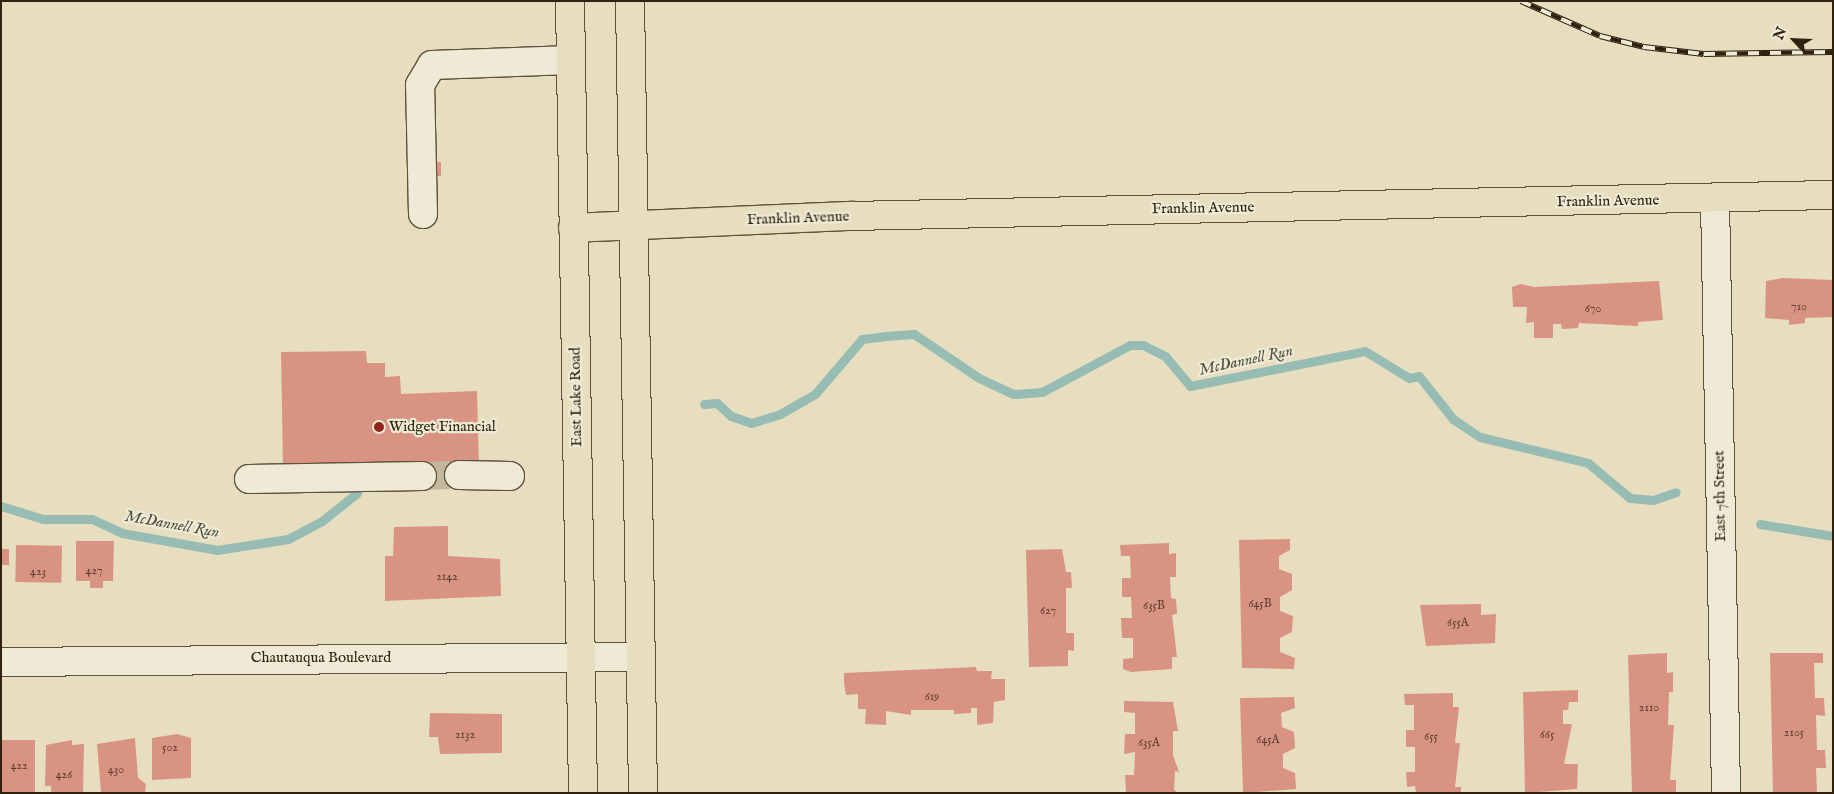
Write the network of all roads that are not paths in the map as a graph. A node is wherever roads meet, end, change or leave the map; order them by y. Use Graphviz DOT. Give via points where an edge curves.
graph roads {
  1 [pos="570,1"];
  2 [pos="630,1"];
  3 [pos="571,60"];
  4 [pos="1833,195"];
  5 [pos="1715,199"];
  6 [pos="422,214"];
  7 [pos="634,225"];
  8 [pos="574,228"];
  9 [pos="458,475"];
  10 [pos="422,476"];
  11 [pos="510,476"];
  12 [pos="249,479"];
  13 [pos="580,657"];
  14 [pos="640,657"];
  15 [pos="1,662"];
  16 [pos="583,793"];
  17 [pos="643,793"];
  18 [pos="1726,793"];
  1 -- 3 [label="main road, East Lake Road"];
  2 -- 7 [label="main road"];
  3 -- 6 [label="street" via="432,65 420,85"];
  3 -- 8 [label="main road, East Lake Road"];
  4 -- 5 [label="main road, Franklin Avenue"];
  5 -- 7 [label="main road, Franklin Avenue" via="851,216"];
  5 -- 18 [label="street, East 7th Street"];
  7 -- 8 [label="main road, Franklin Avenue"];
  7 -- 14 [label="main road"];
  8 -- 13 [label="main road, East Lake Road"];
  9 -- 11 [label="street"];
  10 -- 12 [label="street"];
  13 -- 14 [label="street, Chautauqua Boulevard"];
  13 -- 15 [label="street, Chautauqua Boulevard"];
  13 -- 16 [label="main road, East Lake Road"];
  14 -- 17 [label="main road"];
}
